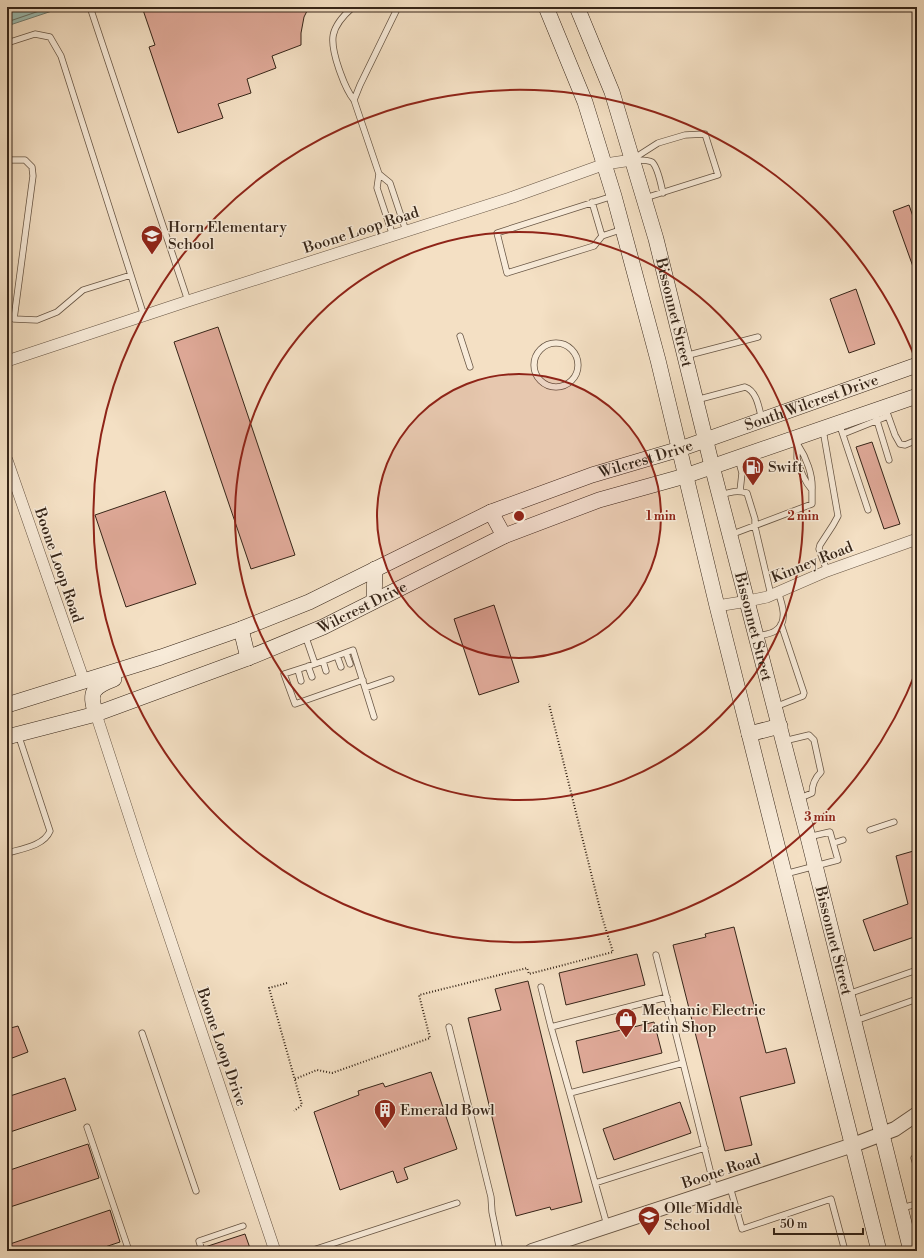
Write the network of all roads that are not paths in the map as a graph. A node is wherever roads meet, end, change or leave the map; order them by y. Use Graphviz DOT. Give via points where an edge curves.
graph roads {
  1 [pos="90,7"];
  2 [pos="353,7"];
  3 [pos="398,7"];
  4 [pos="546,7"];
  5 [pos="577,7"];
  6 [pos="7,42"];
  7 [pos="354,100"];
  8 [pos="7,160"];
  9 [pos="632,160"];
  10 [pos="605,164"];
  11 [pos="379,174"];
  12 [pos="663,192"];
  13 [pos="614,196"];
  14 [pos="644,198"];
  15 [pos="592,202"];
  16 [pos="623,229"];
  17 [pos="406,231"];
  18 [pos="393,236"];
  19 [pos="602,236"];
  20 [pos="131,275"];
  21 [pos="188,301"];
  22 [pos="144,316"];
  23 [pos="7,317"];
  24 [pos="14,319"];
  25 [pos="460,336"];
  26 [pos="758,337"];
  27 [pos="566,345"];
  28 [pos="685,356"];
  29 [pos="7,361"];
  30 [pos="917,365"];
  31 [pos="470,367"];
  32 [pos="696,400"];
  33 [pos="916,400"];
  34 [pos="881,414"];
  35 [pos="762,420"];
  36 [pos="823,428"];
  37 [pos="841,428"];
  38 [pos="706,440"];
  39 [pos="917,440"];
  40 [pos="796,441"];
  41 [pos="680,449"];
  42 [pos="738,457"];
  43 [pos="7,460"];
  44 [pos="889,460"];
  45 [pos="712,466"];
  46 [pos="685,476"];
  47 [pos="740,491"];
  48 [pos="719,495"];
  49 [pos="868,510"];
  50 [pos="491,512"];
  51 [pos="755,526"];
  52 [pos="730,535"];
  53 [pos="504,536"];
  54 [pos="917,539"];
  55 [pos="376,569"];
  56 [pos="827,571"];
  57 [pos="774,594"];
  58 [pos="374,601"];
  59 [pos="748,601"];
  60 [pos="717,606"];
  61 [pos="781,624"];
  62 [pos="241,629"];
  63 [pos="305,635"];
  64 [pos="757,636"];
  65 [pos="346,653"];
  66 [pos="337,656"];
  67 [pos="161,657"];
  68 [pos="248,658"];
  69 [pos="323,661"];
  70 [pos="315,664"];
  71 [pos="350,664"];
  72 [pos="308,666"];
  73 [pos="340,667"];
  74 [pos="298,670"];
  75 [pos="326,671"];
  76 [pos="354,676"];
  77 [pos="312,677"];
  78 [pos="344,679"];
  79 [pos="391,679"];
  80 [pos="363,680"];
  81 [pos="84,681"];
  82 [pos="301,681"];
  83 [pos="356,683"];
  84 [pos="330,684"];
  85 [pos="346,686"];
  86 [pos="365,688"];
  87 [pos="316,689"];
  88 [pos="332,691"];
  89 [pos="305,692"];
  90 [pos="318,696"];
  91 [pos="307,700"];
  92 [pos="7,706"];
  93 [pos="775,707"];
  94 [pos="96,714"];
  95 [pos="374,717"];
  96 [pos="750,734"];
  97 [pos="781,734"];
  98 [pos="12,735"];
  99 [pos="798,800"];
  100 [pos="894,822"];
  101 [pos="870,830"];
  102 [pos="808,837"];
  103 [pos="843,840"];
  104 [pos="834,843"];
  105 [pos="7,853"];
  106 [pos="815,867"];
  107 [pos="785,874"];
  108 [pos="656,955"];
  109 [pos="917,973"];
  110 [pos="541,987"];
  111 [pos="848,994"];
  112 [pos="667,997"];
  113 [pos="917,999"];
  114 [pos="854,1021"];
  115 [pos="449,1027"];
  116 [pos="551,1027"];
  117 [pos="142,1032"];
  118 [pos="683,1063"];
  119 [pos="570,1093"];
  120 [pos="917,1114"];
  121 [pos="87,1127"];
  122 [pos="883,1134"];
  123 [pos="852,1145"];
  124 [pos="705,1148"];
  125 [pos="917,1156"];
  126 [pos="917,1168"];
  127 [pos="595,1183"];
  128 [pos="730,1186"];
  129 [pos="196,1190"];
  130 [pos="715,1190"];
  131 [pos="457,1203"];
  132 [pos="917,1204"];
  133 [pos="901,1208"];
  134 [pos="244,1226"];
  135 [pos="607,1226"];
  136 [pos="129,1251"];
  137 [pos="202,1251"];
  138 [pos="274,1251"];
  139 [pos="310,1251"];
  140 [pos="500,1251"];
  141 [pos="532,1251"];
  142 [pos="845,1251"];
  143 [pos="879,1251"];
  144 [pos="911,1251"];
  1 -- 21 [label="lane"];
  2 -- 7 [label="lane" via="342,17 332,38 333,51 347,92"];
  3 -- 7 [label="lane"];
  4 -- 10 [label="main road, Bissonnet Street" via="585,102"];
  5 -- 9 [label="main road, Bissonnet Street" via="612,92"];
  6 -- 20 [label="lane" via="35,34 50,37 61,56"];
  7 -- 11 [label="lane"];
  8 -- 24 [label="lane" via="26,160 32,167 33,176"];
  9 -- 10 [label="street, Boone Loop Road"];
  9 -- 12 [label="lane" via="652,162"];
  9 -- 12 [label="lane" via="658,143 685,135 705,134 718,175"];
  9 -- 14 [label="main road, Bissonnet Street"];
  10 -- 13 [label="main road, Bissonnet Street"];
  10 -- 17 [label="street, Boone Loop Road" via="513,198"];
  11 -- 17 [label="lane" via="390,183"];
  11 -- 18 [label="lane" via="377,188"];
  12 -- 14 [label="lane"];
  13 -- 15 [label="lane"];
  13 -- 16 [label="main road, Bissonnet Street"];
  14 -- 28 [label="main road, Bissonnet Street"];
  15 -- 19 [label="lane"];
  15 -- 19 [label="lane" via="497,233 506,273 594,246"];
  16 -- 19 [label="lane"];
  16 -- 41 [label="main road, Bissonnet Street"];
  17 -- 18 [label="street, Boone Loop Road"];
  18 -- 21 [label="street, Boone Loop Road"];
  20 -- 22 [label="lane"];
  20 -- 24 [label="lane" via="83,290 57,312 37,320"];
  21 -- 22 [label="street, Boone Loop Road"];
  22 -- 29 [label="street, Boone Loop Road"];
  23 -- 24 [label="lane"];
  25 -- 31 [label="lane"];
  26 -- 28 [label="lane"];
  27 -- 27 [label="lane" via="576,356 578,371 570,384 549,387 542,383 534,372 535,357 544,346 551,343"];
  28 -- 32 [label="main road, Bissonnet Street"];
  30 -- 35 [label="main road, South Wilcrest Drive"];
  32 -- 35 [label="lane" via="745,387 753,393"];
  32 -- 38 [label="main road, Bissonnet Street"];
  33 -- 34 [label="main road, South Wilcrest Drive"];
  34 -- 37 [label="main road, South Wilcrest Drive"];
  34 -- 39 [label="lane" via="900,444 905,445"];
  34 -- 44 [label="lane"];
  35 -- 38 [label="main road, South Wilcrest Drive"];
  36 -- 37 [label="main road, South Wilcrest Drive"];
  36 -- 40 [label="main road, South Wilcrest Drive"];
  36 -- 56 [label="lane" via="838,516 823,538 819,549"];
  37 -- 49 [label="lane"];
  38 -- 41 [label="main road, Wilcrest Drive"];
  38 -- 45 [label="main road, Bissonnet Street"];
  40 -- 42 [label="main road, South Wilcrest Drive"];
  40 -- 51 [label="lane" via="798,460 806,484 812,490 812,504"];
  41 -- 46 [label="main road, Bissonnet Street"];
  41 -- 50 [label="main road, Wilcrest Drive" via="592,475"];
  42 -- 45 [label="main road, South Wilcrest Drive"];
  42 -- 47 [label="lane" via="742,473"];
  43 -- 81 [label="street, Boone Loop Road"];
  45 -- 46 [label="main road, Wilcrest Drive"];
  45 -- 48 [label="main road, Bissonnet Street"];
  46 -- 53 [label="main road, Wilcrest Drive" via="599,500"];
  46 -- 60 [label="main road, Bissonnet Street"];
  47 -- 48 [label="lane"];
  47 -- 51 [label="lane" via="747,493"];
  48 -- 52 [label="main road, Bissonnet Street"];
  50 -- 53 [label="main road"];
  50 -- 55 [label="main road, Wilcrest Drive"];
  51 -- 52 [label="lane"];
  51 -- 57 [label="lane"];
  52 -- 59 [label="main road, Bissonnet Street"];
  53 -- 58 [label="main road, Wilcrest Drive"];
  54 -- 56 [label="street, Kinney Road"];
  55 -- 58 [label="main road"];
  55 -- 62 [label="main road, Wilcrest Drive" via="309,602"];
  56 -- 57 [label="street, Kinney Road"];
  57 -- 59 [label="street, Kinney Road"];
  57 -- 61 [label="lane" via="784,610"];
  58 -- 63 [label="main road, Wilcrest Drive"];
  59 -- 60 [label="street, Kinney Road"];
  59 -- 64 [label="main road, Bissonnet Street"];
  60 -- 96 [label="main road, Bissonnet Street"];
  61 -- 64 [label="lane" via="776,631"];
  61 -- 93 [label="lane" via="804,692 803,696"];
  62 -- 67 [label="main road, Wilcrest Drive"];
  62 -- 68 [label="main road"];
  63 -- 68 [label="main road, Wilcrest Drive"];
  63 -- 70 [label="lane"];
  64 -- 93 [label="main road, Bissonnet Street"];
  65 -- 66 [label="lane"];
  65 -- 71 [label="lane"];
  65 -- 80 [label="lane" via="353,650"];
  66 -- 69 [label="lane"];
  66 -- 73 [label="lane"];
  67 -- 81 [label="main road, Wilcrest Drive"];
  67 -- 94 [label="main road" via="154,664 101,684 94,690 92,696"];
  68 -- 94 [label="main road, Wilcrest Drive"];
  69 -- 70 [label="lane"];
  69 -- 75 [label="lane"];
  70 -- 72 [label="lane"];
  72 -- 74 [label="lane"];
  72 -- 77 [label="lane"];
  74 -- 82 [label="lane"];
  74 -- 91 [label="lane" via="284,674 295,704"];
  76 -- 83 [label="lane"];
  78 -- 85 [label="lane"];
  79 -- 86 [label="lane"];
  80 -- 83 [label="lane"];
  80 -- 86 [label="lane"];
  81 -- 92 [label="main road, Wilcrest Drive"];
  83 -- 85 [label="lane"];
  84 -- 88 [label="lane"];
  85 -- 88 [label="lane"];
  86 -- 95 [label="lane"];
  87 -- 90 [label="lane"];
  88 -- 90 [label="lane"];
  89 -- 91 [label="lane"];
  90 -- 91 [label="lane"];
  93 -- 97 [label="main road, Bissonnet Street"];
  94 -- 98 [label="main road, Wilcrest Drive"];
  94 -- 138 [label="street, Boone Loop Drive"];
  96 -- 97 [label="main road"];
  96 -- 107 [label="main road, Bissonnet Street"];
  97 -- 99 [label="main road, Bissonnet Street"];
  97 -- 99 [label="lane" via="809,735 814,740 821,772 816,777 812,793"];
  98 -- 105 [label="lane" via="50,831 48,836 39,842"];
  99 -- 102 [label="main road, Bissonnet Street"];
  100 -- 101 [label="lane"];
  102 -- 104 [label="lane" via="830,832"];
  102 -- 106 [label="main road, Bissonnet Street"];
  103 -- 104 [label="lane"];
  104 -- 106 [label="lane" via="838,860"];
  106 -- 107 [label="lane"];
  106 -- 111 [label="main road, Bissonnet Street"];
  107 -- 123 [label="main road, Bissonnet Street"];
  108 -- 112 [label="lane"];
  109 -- 111 [label="lane" via="914,971"];
  110 -- 116 [label="lane"];
  111 -- 114 [label="main road, Bissonnet Street"];
  112 -- 116 [label="lane"];
  112 -- 118 [label="lane"];
  113 -- 114 [label="lane"];
  114 -- 122 [label="main road, Bissonnet Street"];
  115 -- 140 [label="lane" via="491,1197"];
  116 -- 119 [label="lane"];
  117 -- 129 [label="lane"];
  118 -- 119 [label="lane"];
  118 -- 124 [label="lane"];
  119 -- 127 [label="lane"];
  120 -- 122 [label="street, Boone Road"];
  121 -- 136 [label="lane"];
  122 -- 123 [label="street, Boone Road"];
  122 -- 133 [label="main road, Bissonnet Street"];
  123 -- 128 [label="street, Boone Road"];
  123 -- 143 [label="main road, Bissonnet Street"];
  124 -- 127 [label="lane"];
  124 -- 130 [label="lane"];
  125 -- 126 [label="lane" via="914,1158"];
  127 -- 135 [label="lane"];
  128 -- 130 [label="street, Boone Road"];
  128 -- 142 [label="lane" via="742,1229 831,1199"];
  130 -- 135 [label="street, Boone Road"];
  131 -- 139 [label="lane"];
  132 -- 133 [label="lane"];
  133 -- 144 [label="main road, Bissonnet Street"];
  134 -- 137 [label="lane" via="199,1241"];
  135 -- 141 [label="street, Boone Road"];
}
